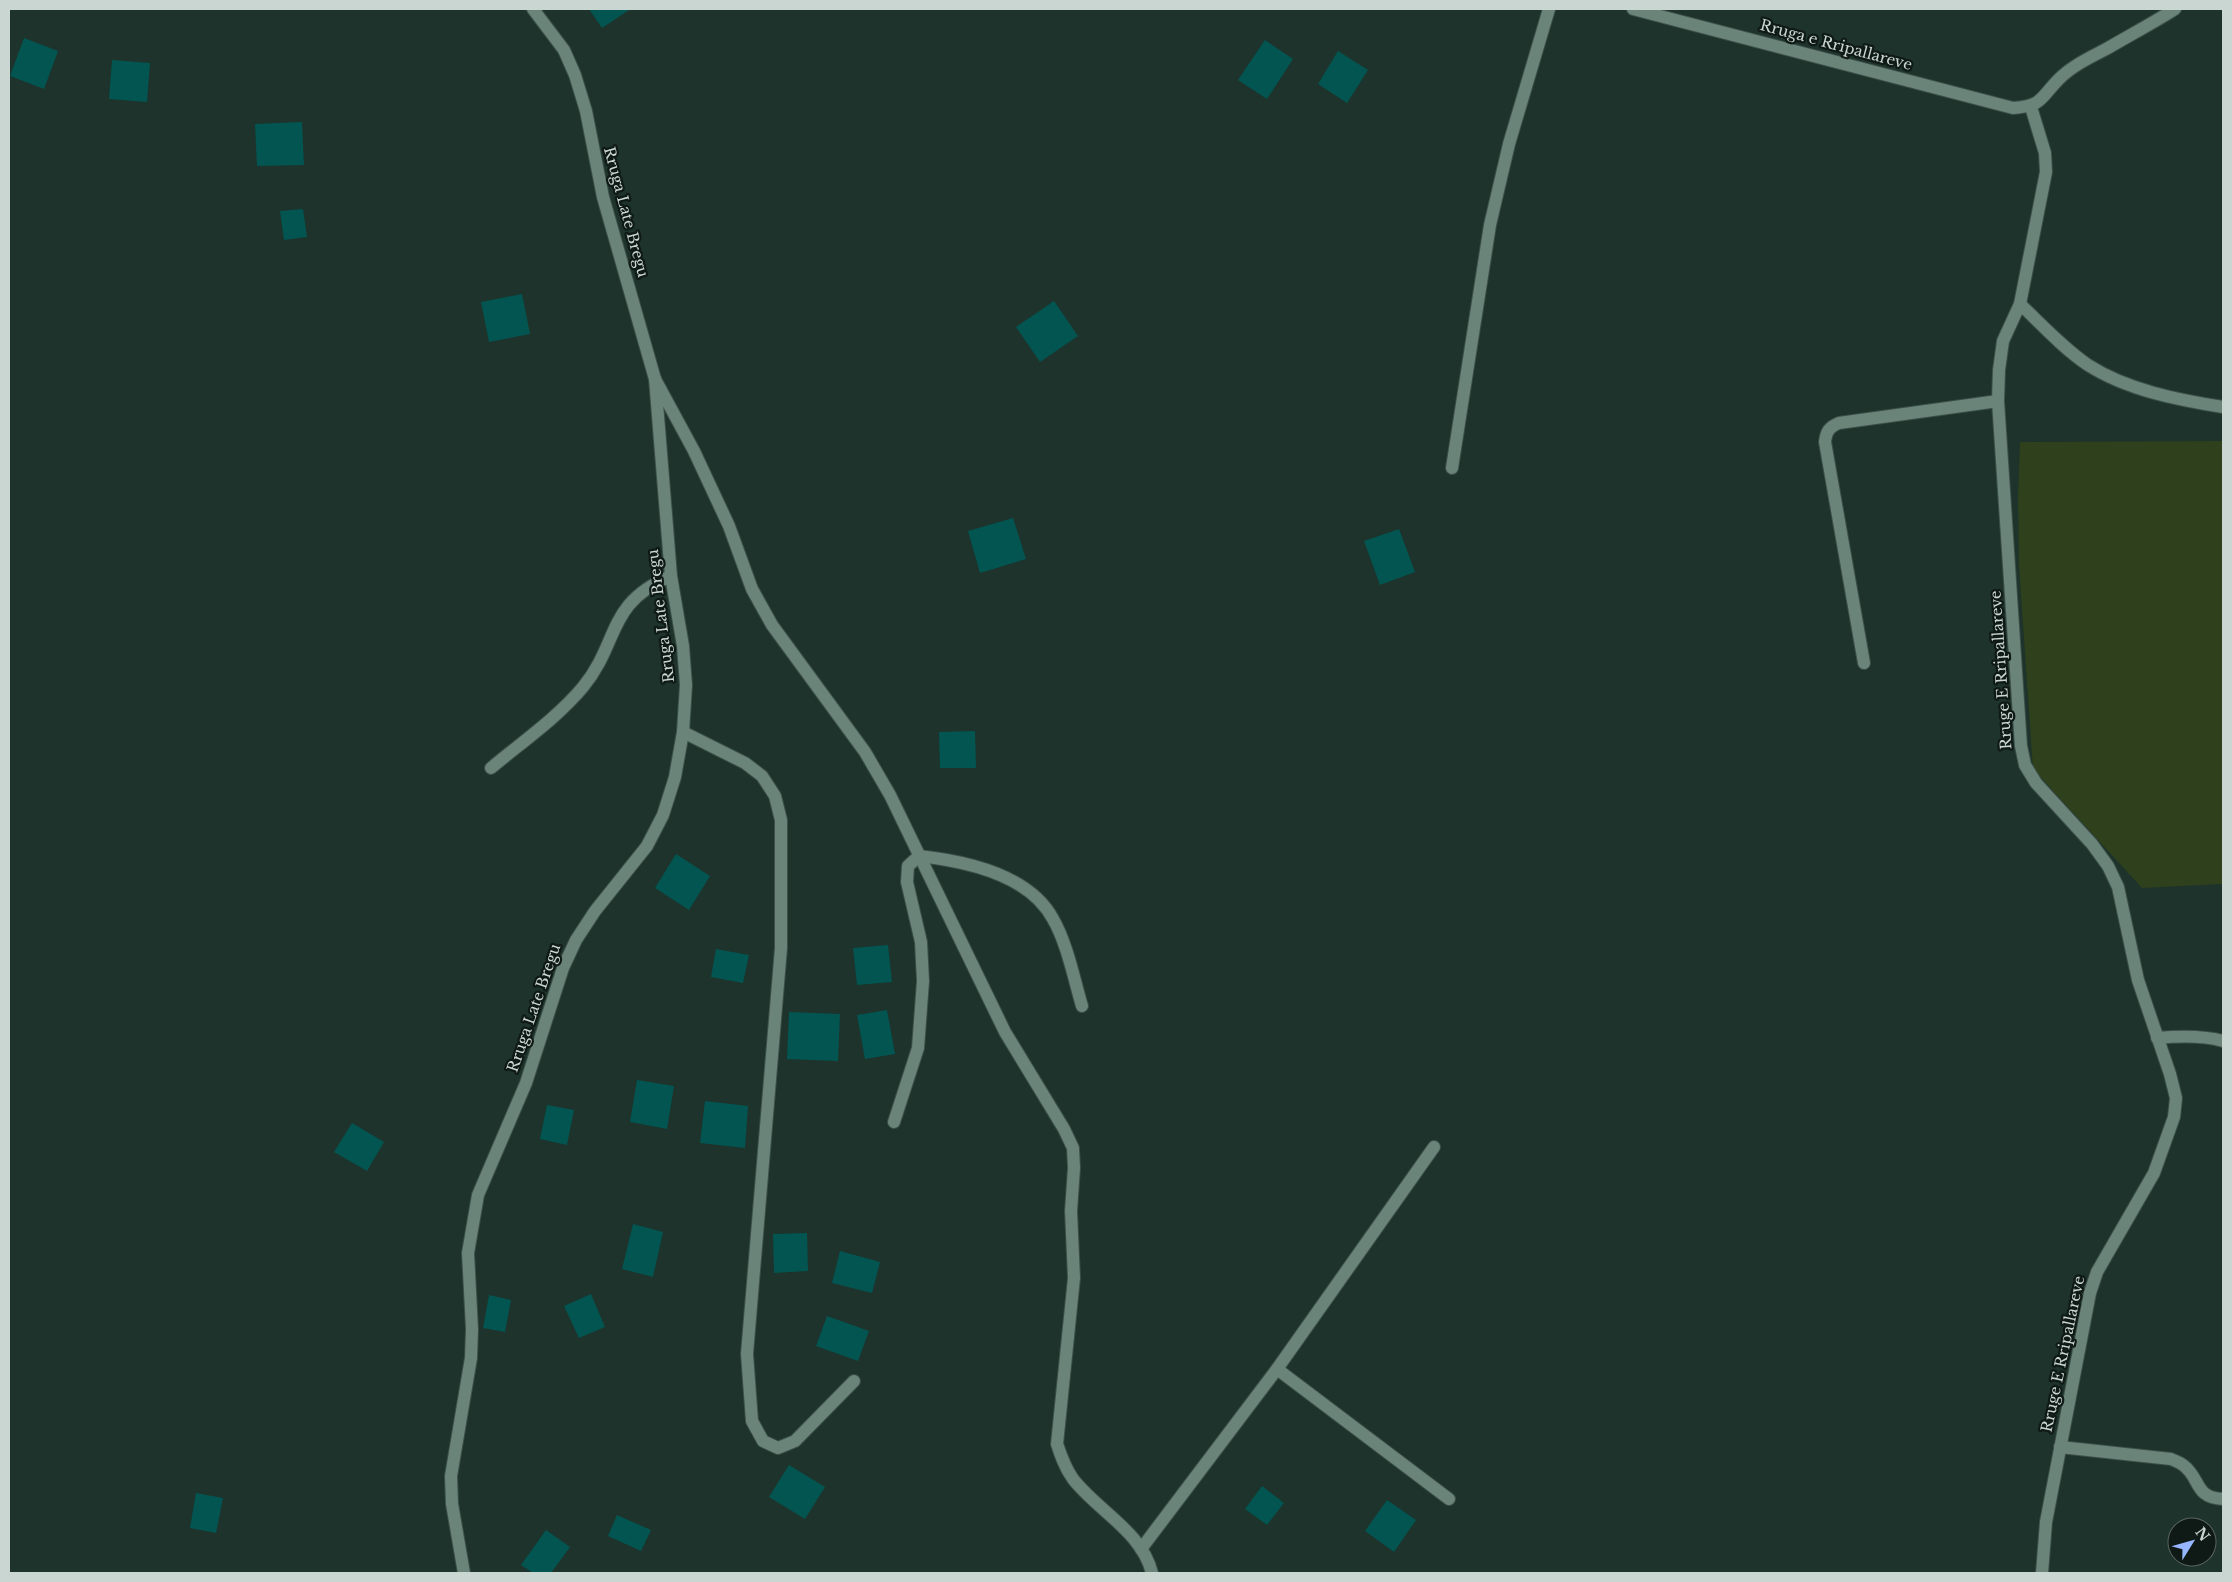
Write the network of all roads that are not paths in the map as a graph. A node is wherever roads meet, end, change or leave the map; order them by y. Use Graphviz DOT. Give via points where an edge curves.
graph roads {
  1 [pos="533,9"];
  2 [pos="1549,9"];
  3 [pos="1634,9"];
  4 [pos="2174,9"];
  5 [pos="2031,107"];
  6 [pos="2020,304"];
  7 [pos="655,379"];
  8 [pos="1998,401"];
  9 [pos="2223,407"];
  10 [pos="1452,468"];
  11 [pos="671,576"];
  12 [pos="1864,663"];
  13 [pos="683,732"];
  14 [pos="491,768"];
  15 [pos="919,856"];
  16 [pos="1082,1006"];
  17 [pos="2157,1038"];
  18 [pos="2223,1041"];
  19 [pos="894,1122"];
  20 [pos="1434,1147"];
  21 [pos="1277,1369"];
  22 [pos="854,1381"];
  23 [pos="2060,1447"];
  24 [pos="1448,1498"];
  25 [pos="2223,1499"];
  26 [pos="1141,1549"];
  27 [pos="464,1573"];
  28 [pos="1152,1573"];
  29 [pos="2042,1573"];
  1 -- 7 [label="street, Rruga Late Bregu" via="564,50 575,75 586,111 603,197"];
  2 -- 10 [label="street" via="1509,144 1490,225"];
  3 -- 5 [label="street, Rruga e Rripallareve" via="1998,105"];
  4 -- 5 [label="street" via="2076,65"];
  5 -- 6 [label="street" via="2045,152 2046,172"];
  6 -- 8 [label="street, Rruge E Rripallareve" via="2003,341"];
  6 -- 9 [label="street" via="2061,344 2089,365 2121,382 2163,395"];
  7 -- 11 [label="street, Rruga Late Bregu"];
  7 -- 15 [label="street" via="729,526 752,589 772,625 866,752"];
  8 -- 12 [label="street" via="1839,423 1826,434"];
  8 -- 17 [label="street, Rruge E Rripallareve" via="2021,746 2025,765 2036,783 2108,866 2118,887 2138,980"];
  11 -- 13 [label="street, Rruga Late Bregu" via="686,685"];
  11 -- 14 [label="street" via="643,591 628,605 585,684 569,702"];
  13 -- 22 [label="street" via="744,763 762,776 775,796 781,820 781,948 747,1354 752,1421 763,1441 778,1448 795,1441"];
  13 -- 27 [label="street, Rruga Late Bregu" via="675,777 663,815 647,846 576,940 563,968 526,1084 478,1195 468,1254 471,1358 451,1476 452,1504"];
  15 -- 16 [label="street" via="971,864 998,874 1043,903 1060,934"];
  15 -- 19 [label="street" via="908,866 907,882 921,942 923,981 918,1048"];
  15 -- 26 [label="street" via="1005,1032 1073,1148 1074,1278 1057,1444 1072,1478"];
  17 -- 18 [label="street" via="2175,1036"];
  17 -- 23 [label="street, Rruge E Rripallareve" via="2176,1098 2174,1117 2154,1173 2097,1272 2090,1293"];
  20 -- 21 [label="street"];
  21 -- 24 [label="street"];
  21 -- 26 [label="street"];
  23 -- 25 [label="street" via="2171,1459 2183,1465 2200,1491 2212,1499"];
  23 -- 29 [label="street, Rruge E Rripallareve" via="2046,1522"];
  26 -- 28 [label="street"];
}
